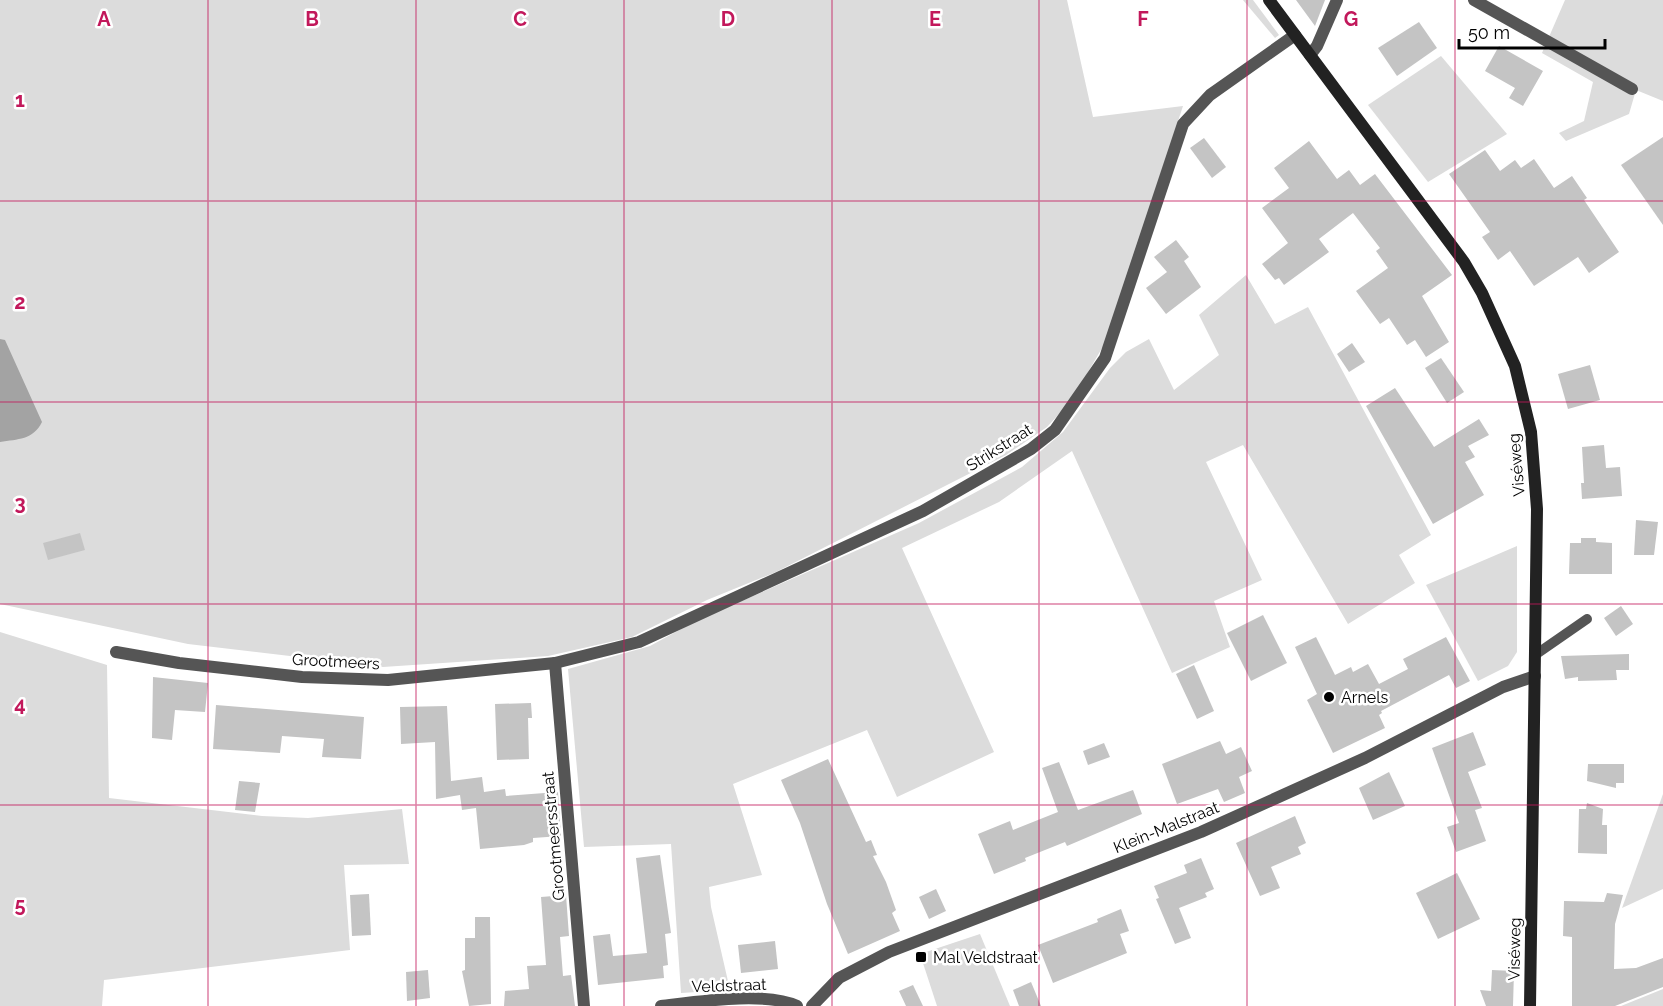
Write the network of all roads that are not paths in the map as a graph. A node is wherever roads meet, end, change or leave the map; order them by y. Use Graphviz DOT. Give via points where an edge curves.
graph roads {
  1 [pos="1269,0"];
  2 [pos="1337,0"];
  3 [pos="1474,0"];
  4 [pos="1295,35"];
  5 [pos="1310,55"];
  6 [pos="1632,89"];
  7 [pos="1587,619"];
  8 [pos="116,652"];
  9 [pos="1535,655"];
  10 [pos="555,663"];
  11 [pos="1535,676"];
  12 [pos="584,1006"];
  13 [pos="661,1006"];
  14 [pos="797,1006"];
  15 [pos="812,1006"];
  16 [pos="1530,1006"];
  1 -- 4 [label="main road, Viséweg"];
  2 -- 5 [label="street"];
  3 -- 6 [label="street"];
  4 -- 5 [label="main road, Viséweg"];
  4 -- 10 [label="street, Strikstraat" via="1210,95 1183,124 1105,358 1055,430 1031,449 923,512 639,642"];
  5 -- 9 [label="main road, Viséweg" via="1464,262 1515,366 1534,462"];
  7 -- 9 [label="lane"];
  8 -- 10 [label="street, Grootmeers" via="302,676 388,680"];
  9 -- 11 [label="main road, Viséweg"];
  10 -- 12 [label="street, Grootmeersstraat"];
  11 -- 15 [label="street, Klein-Malstraat" via="1503,687 1365,758 1201,832 889,952 839,978"];
  11 -- 16 [label="main road, Viséweg"];
  13 -- 14 [label="street, Veldstraat" via="706,1000 762,1000"];
}
